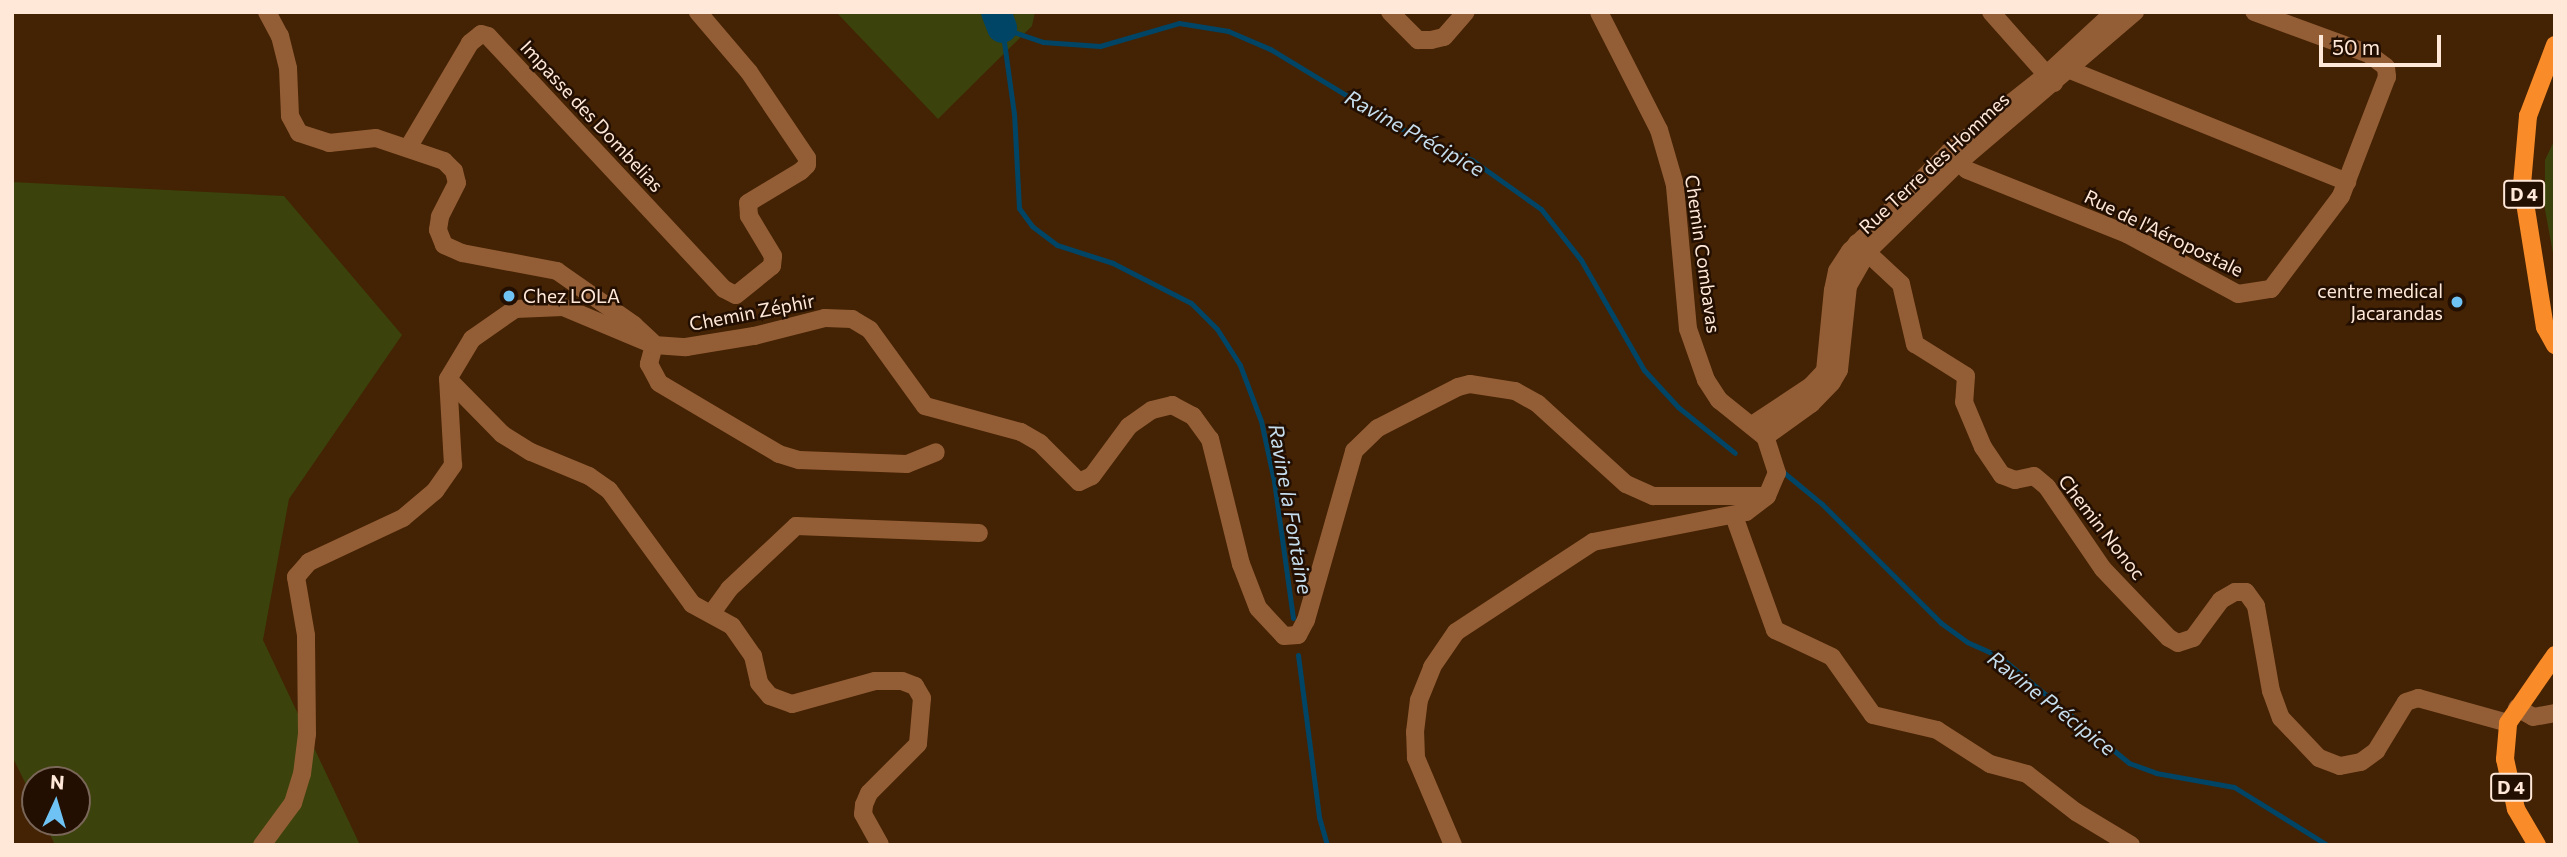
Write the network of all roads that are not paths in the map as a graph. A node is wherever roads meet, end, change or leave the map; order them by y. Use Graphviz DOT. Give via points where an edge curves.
graph roads {
  1 [pos="267,12"];
  2 [pos="698,12"];
  3 [pos="1390,12"];
  4 [pos="1466,12"];
  5 [pos="1599,12"];
  6 [pos="1991,12"];
  7 [pos="2114,12"];
  8 [pos="2135,12"];
  9 [pos="2254,12"];
  10 [pos="2555,45"];
  11 [pos="2070,70"];
  12 [pos="2050,80"];
  13 [pos="408,148"];
  14 [pos="1953,158"];
  15 [pos="2347,182"];
  16 [pos="1863,247"];
  17 [pos="654,345"];
  18 [pos="2555,345"];
  19 [pos="448,379"];
  20 [pos="1759,431"];
  21 [pos="936,452"];
  22 [pos="1767,496"];
  23 [pos="1734,516"];
  24 [pos="979,533"];
  25 [pos="711,614"];
  26 [pos="2555,655"];
  27 [pos="2555,713"];
  28 [pos="2513,715"];
  29 [pos="262,845"];
  30 [pos="880,845"];
  31 [pos="1452,845"];
  32 [pos="2131,845"];
  33 [pos="2537,845"];
  1 -- 13 [label="street" via="280,36 288,68 290,116 299,133 315,142 376,138"];
  2 -- 13 [label="street, Impasse des Dombelias" via="749,72 807,159 801,171 748,203 748,216 773,256 772,266 736,295 724,289 488,36 481,34 470,43"];
  3 -- 4 [label="street" via="1418,40 1444,37"];
  5 -- 20 [label="street, Chemin Combavas" via="1647,103 1672,174 1689,329 1698,357 1718,400"];
  6 -- 12 [label="street"];
  7 -- 12 [label="street, Rue Terre des Hommes"];
  8 -- 11 [label="street, Rue Terre des Hommes"];
  9 -- 15 [label="street, Rue de l'Aéropostale" via="2369,54 2386,66 2387,77"];
  10 -- 18 [label="main road, D 4" via="2528,116 2522,184 2545,327"];
  11 -- 12 [label="street, Rue Terre des Hommes"];
  11 -- 15 [label="street"];
  12 -- 14 [label="street, Rue Terre des Hommes"];
  13 -- 17 [label="street" via="444,161 454,171 456,192 438,229 444,245 462,253 557,271 634,325"];
  14 -- 15 [label="street, Rue de l'Aéropostale" via="2127,234 2227,289 2250,295 2280,281 2342,196"];
  14 -- 16 [label="street, Rue Terre des Hommes"];
  16 -- 20 [label="street, Rue Terre des Hommes" via="1837,271 1825,370"];
  16 -- 28 [label="street, Chemin Nonoc" via="1901,284 1914,344 1966,376 1964,402 1983,447 2003,475 2015,480 2034,476 2047,487 2103,569 2169,638 2178,643 2193,638 2221,600 2246,592 2256,606 2271,691 2281,718 2319,758 2340,766 2361,762 2376,751 2406,702 2418,698"];
  17 -- 19 [label="street, Chemin Zéphir" via="563,307 515,309 472,339"];
  17 -- 21 [label="street" via="649,364 659,383 779,454 799,460 907,464"];
  17 -- 22 [label="street, Chemin Zéphir" via="686,347 754,337 825,318 852,319 870,330 925,406 1021,432 1040,443 1079,482 1092,476 1129,426 1152,410 1172,405 1193,416 1210,439 1241,564 1258,608 1284,636 1298,635 1306,620 1354,451 1378,428 1458,387 1470,384 1515,391 1538,404 1626,484 1653,496"];
  19 -- 25 [label="street" via="502,434 609,490 692,604"];
  19 -- 29 [label="street" via="453,465 443,481 403,518 309,562 296,577 306,635 306,747 293,803"];
  20 -- 22 [label="street" via="1777,473"];
  22 -- 23 [label="street"];
  23 -- 31 [label="street" via="1593,542 1456,632 1432,667 1419,700 1415,732 1416,758"];
  23 -- 32 [label="street" via="1775,629 1832,657 1872,715 1937,730 1990,764 2027,774 2076,812"];
  24 -- 25 [label="street" via="796,526 729,589"];
  25 -- 30 [label="street" via="732,626 753,656 759,683 770,696 792,704 875,681 915,686 922,698 918,744 869,793 864,805 863,814"];
  26 -- 28 [label="main road"];
  27 -- 28 [label="street"];
  28 -- 33 [label="main road, D 4" via="2505,759 2516,809"];
}
